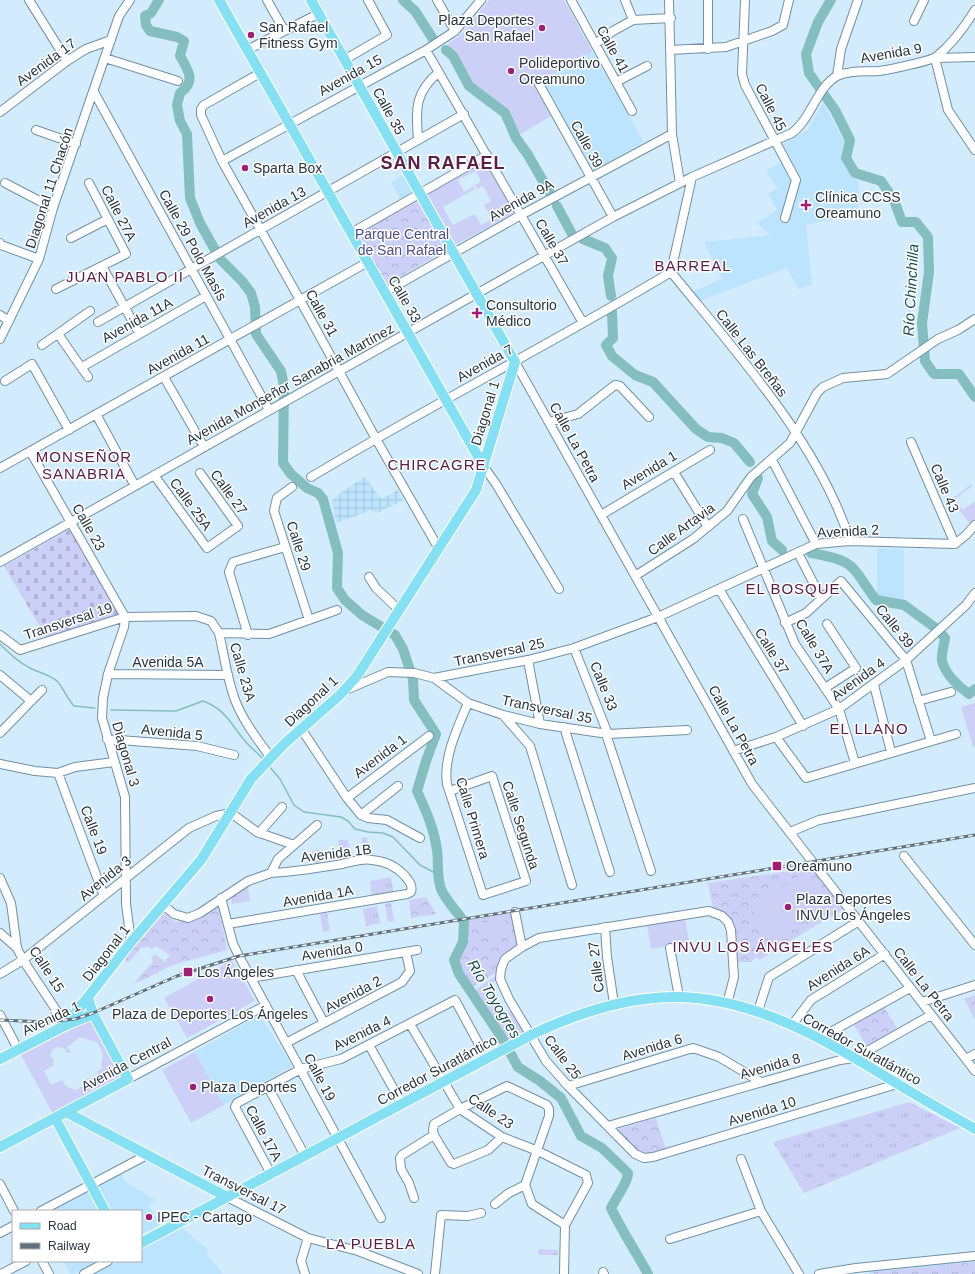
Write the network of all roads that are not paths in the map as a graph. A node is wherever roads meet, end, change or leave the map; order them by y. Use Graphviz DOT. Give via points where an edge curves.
graph roads {
  1 [pos="29,0"];
  2 [pos="130,0"];
  3 [pos="219,0"];
  4 [pos="267,0"];
  5 [pos="311,0"];
  6 [pos="368,0"];
  7 [pos="437,0"];
  8 [pos="481,0"];
  9 [pos="571,0"];
  10 [pos="625,0"];
  11 [pos="669,0"];
  12 [pos="708,0"];
  13 [pos="744,0"];
  14 [pos="789,0"];
  15 [pos="858,0"];
  16 [pos="924,0"];
  17 [pos="975,10"];
  18 [pos="318,14"];
  19 [pos="671,18"];
  20 [pos="633,20"];
  21 [pos="914,21"];
  22 [pos="284,30"];
  23 [pos="455,32"];
  24 [pos="111,40"];
  25 [pos="744,41"];
  26 [pos="595,44"];
  27 [pos="708,49"];
  28 [pos="247,50"];
  29 [pos="426,50"];
  30 [pos="670,50"];
  31 [pos="975,57"];
  32 [pos="105,58"];
  33 [pos="934,58"];
  34 [pos="344,60"];
  35 [pos="67,61"];
  36 [pos="647,66"];
  37 [pos="439,72"];
  38 [pos="260,73"];
  39 [pos="837,76"];
  40 [pos="178,81"];
  41 [pos="616,82"];
  42 [pos="539,84"];
  43 [pos="359,85"];
  44 [pos="94,92"];
  45 [pos="632,111"];
  46 [pos="0,112"];
  47 [pos="464,114"];
  48 [pos="289,124"];
  49 [pos="36,130"];
  50 [pos="672,134"];
  51 [pos="418,140"];
  52 [pos="774,142"];
  53 [pos="76,144"];
  54 [pos="975,150"];
  55 [pos="396,152"];
  56 [pos="487,155"];
  57 [pos="222,161"];
  58 [pos="591,177"];
  59 [pos="692,177"];
  60 [pos="5,183"];
  61 [pos="89,183"];
  62 [pos="680,183"];
  63 [pos="328,191"];
  64 [pos="420,193"];
  65 [pos="53,208"];
  66 [pos="521,214"];
  67 [pos="614,217"];
  68 [pos="785,218"];
  69 [pos="108,219"];
  70 [pos="260,230"];
  71 [pos="351,233"];
  72 [pos="71,238"];
  73 [pos="0,242"];
  74 [pos="454,252"];
  75 [pos="545,256"];
  76 [pos="39,259"];
  77 [pos="368,262"];
  78 [pos="102,266"];
  79 [pos="190,268"];
  80 [pos="671,272"];
  81 [pos="56,290"];
  82 [pos="385,292"];
  83 [pos="477,294"];
  84 [pos="206,296"];
  85 [pos="300,300"];
  86 [pos="124,306"];
  87 [pos="90,311"];
  88 [pos="0,315"];
  89 [pos="975,319"];
  90 [pos="9,321"];
  91 [pos="98,322"];
  92 [pos="583,323"];
  93 [pos="139,333"];
  94 [pos="408,333"];
  95 [pos="58,334"];
  96 [pos="0,339"];
  97 [pos="230,340"];
  98 [pos="42,345"];
  99 [pos="515,362"];
  100 [pos="82,367"];
  101 [pos="339,371"];
  102 [pos="88,377"];
  103 [pos="164,377"];
  104 [pos="4,381"];
  105 [pos="446,400"];
  106 [pos="269,410"];
  107 [pos="96,414"];
  108 [pos="649,417"];
  109 [pos="550,422"];
  110 [pos="69,430"];
  111 [pos="796,432"];
  112 [pos="376,439"];
  113 [pos="911,442"];
  114 [pos="204,447"];
  115 [pos="710,450"];
  116 [pos="30,451"];
  117 [pos="772,460"];
  118 [pos="484,467"];
  119 [pos="0,468"];
  120 [pos="674,472"];
  121 [pos="200,473"];
  122 [pos="154,475"];
  123 [pos="311,477"];
  124 [pos="135,486"];
  125 [pos="292,487"];
  126 [pos="601,515"];
  127 [pos="743,519"];
  128 [pos="71,522"];
  129 [pos="975,525"];
  130 [pos="708,527"];
  131 [pos="850,541"];
  132 [pos="816,544"];
  133 [pos="954,544"];
  134 [pos="285,547"];
  135 [pos="207,548"];
  136 [pos="439,549"];
  137 [pos="798,553"];
  138 [pos="0,562"];
  139 [pos="763,569"];
  140 [pos="369,576"];
  141 [pos="635,576"];
  142 [pos="559,589"];
  143 [pos="719,589"];
  144 [pos="975,593"];
  145 [pos="821,598"];
  146 [pos="398,609"];
  147 [pos="337,610"];
  148 [pos="125,617"];
  149 [pos="658,617"];
  150 [pos="309,620"];
  151 [pos="785,623"];
  152 [pos="827,624"];
  153 [pos="219,633"];
  154 [pos="248,634"];
  155 [pos="0,635"];
  156 [pos="574,648"];
  157 [pos="528,660"];
  158 [pos="906,660"];
  159 [pos="108,674"];
  160 [pos="0,675"];
  161 [pos="228,675"];
  162 [pos="434,678"];
  163 [pos="874,685"];
  164 [pos="825,688"];
  165 [pos="42,690"];
  166 [pos="344,691"];
  167 [pos="951,692"];
  168 [pos="31,700"];
  169 [pos="918,700"];
  170 [pos="468,703"];
  171 [pos="839,709"];
  172 [pos="503,715"];
  173 [pos="540,724"];
  174 [pos="803,726"];
  175 [pos="564,727"];
  176 [pos="302,730"];
  177 [pos="688,730"];
  178 [pos="0,733"];
  179 [pos="607,734"];
  180 [pos="956,734"];
  181 [pos="429,736"];
  182 [pos="776,737"];
  183 [pos="107,739"];
  184 [pos="931,741"];
  185 [pos="734,751"];
  186 [pos="891,752"];
  187 [pos="234,755"];
  188 [pos="270,759"];
  189 [pos="114,762"];
  190 [pos="0,764"];
  191 [pos="855,764"];
  192 [pos="58,773"];
  193 [pos="398,786"];
  194 [pos="975,788"];
  195 [pos="450,791"];
  196 [pos="347,798"];
  197 [pos="282,807"];
  198 [pos="231,813"];
  199 [pos="361,815"];
  200 [pos="317,825"];
  201 [pos="790,832"];
  202 [pos="259,833"];
  203 [pos="420,838"];
  204 [pos="294,845"];
  205 [pos="904,856"];
  206 [pos="651,871"];
  207 [pos="610,872"];
  208 [pos="271,873"];
  209 [pos="0,878"];
  210 [pos="125,878"];
  211 [pos="572,885"];
  212 [pos="411,892"];
  213 [pos="483,895"];
  214 [pos="104,896"];
  215 [pos="224,897"];
  216 [pos="163,905"];
  217 [pos="515,912"];
  218 [pos="859,921"];
  219 [pos="230,924"];
  220 [pos="605,927"];
  221 [pos="15,934"];
  222 [pos="3,936"];
  223 [pos="131,942"];
  224 [pos="975,945"];
  225 [pos="522,947"];
  226 [pos="17,948"];
  227 [pos="670,948"];
  228 [pos="417,950"];
  229 [pos="406,952"];
  230 [pos="885,954"];
  231 [pos="23,960"];
  232 [pos="296,970"];
  233 [pos="0,974"];
  234 [pos="251,978"];
  235 [pos="975,985"];
  236 [pos="910,988"];
  237 [pos="679,997"];
  238 [pos="88,998"];
  239 [pos="922,1002"];
  240 [pos="614,1004"];
  241 [pos="727,1004"];
  242 [pos="266,1005"];
  243 [pos="758,1011"];
  244 [pos="93,1014"];
  245 [pos="0,1015"];
  246 [pos="931,1015"];
  247 [pos="324,1023"];
  248 [pos="410,1024"];
  249 [pos="66,1025"];
  250 [pos="792,1025"];
  251 [pos="530,1035"];
  252 [pos="820,1038"];
  253 [pos="286,1043"];
  254 [pos="369,1045"];
  255 [pos="481,1048"];
  256 [pos="18,1049"];
  257 [pos="975,1054"];
  258 [pos="855,1058"];
  259 [pos="0,1059"];
  260 [pos="972,1064"];
  261 [pos="300,1069"];
  262 [pos="128,1079"];
  263 [pos="443,1082"];
  264 [pos="761,1082"];
  265 [pos="897,1084"];
  266 [pos="268,1086"];
  267 [pos="568,1086"];
  268 [pos="402,1104"];
  269 [pos="235,1105"];
  270 [pos="460,1109"];
  271 [pos="66,1112"];
  272 [pos="55,1118"];
  273 [pos="608,1126"];
  274 [pos="975,1129"];
  275 [pos="434,1135"];
  276 [pos="502,1137"];
  277 [pos="338,1138"];
  278 [pos="0,1147"];
  279 [pos="538,1152"];
  280 [pos="635,1154"];
  281 [pos="146,1156"];
  282 [pos="305,1156"];
  283 [pos="741,1159"];
  284 [pos="271,1174"];
  285 [pos="0,1184"];
  286 [pos="91,1185"];
  287 [pos="525,1185"];
  288 [pos="216,1192"];
  289 [pos="227,1197"];
  290 [pos="414,1198"];
  291 [pos="495,1204"];
  292 [pos="204,1209"];
  293 [pos="13,1210"];
  294 [pos="43,1210"];
  295 [pos="105,1210"];
  296 [pos="761,1211"];
  297 [pos="481,1213"];
  298 [pos="381,1218"];
  299 [pos="565,1225"];
  300 [pos="12,1227"];
  301 [pos="0,1233"];
  302 [pos="308,1238"];
  303 [pos="670,1239"];
  304 [pos="142,1242"];
  305 [pos="975,1256"];
  306 [pos="24,1262"];
  307 [pos="43,1262"];
  308 [pos="106,1262"];
  309 [pos="1,1274"];
  310 [pos="49,1274"];
  311 [pos="84,1274"];
  312 [pos="305,1274"];
  313 [pos="418,1274"];
  314 [pos="435,1274"];
  315 [pos="564,1274"];
  316 [pos="799,1274"];
  317 [pos="819,1274"];
  1 -- 35 [label="street"];
  2 -- 24 [label="street, Diagonal 11 Chacón" via="118,16"];
  3 -- 28 [label="main road, Calle 33"];
  4 -- 22 [label="street"];
  5 -- 18 [label="main road, Calle 35"];
  6 -- 34 [label="street" via="387,35"];
  7 -- 23 [label="street"];
  8 -- 23 [label="street, Avenida 15"];
  9 -- 26 [label="street, Calle 41"];
  10 -- 20 [label="street"];
  11 -- 19 [label="street"];
  12 -- 27 [label="street"];
  13 -- 25 [label="street, Calle 45"];
  14 -- 25 [label="street" via="783,25"];
  15 -- 39 [label="street" via="841,49"];
  16 -- 21 [label="street"];
  17 -- 33 [label="street, Avenida 9" via="952,42"];
  18 -- 22 [label="street"];
  18 -- 34 [label="main road, Calle 35"];
  19 -- 20 [label="street"];
  19 -- 30 [label="street"];
  20 -- 26 [label="street"];
  22 -- 28 [label="street"];
  23 -- 29 [label="street, Avenida 15"];
  24 -- 32 [label="street, Diagonal 11 Chacón"];
  24 -- 35 [label="street, Avenida 17" via="86,49"];
  25 -- 27 [label="street"];
  25 -- 52 [label="street, Calle 45" via="742,74 745,85"];
  26 -- 41 [label="street, Calle 41"];
  27 -- 30 [label="street"];
  28 -- 38 [label="main road, Calle 33"];
  29 -- 37 [label="street, Calle 37"];
  29 -- 43 [label="street, Avenida 15"];
  30 -- 50 [label="street"];
  31 -- 33 [label="street"];
  32 -- 40 [label="street"];
  32 -- 44 [label="street, Diagonal 11 Chacón"];
  33 -- 39 [label="street, Avenida 9" via="882,70 848,72"];
  33 -- 54 [label="street" via="948,110"];
  34 -- 43 [label="main road, Calle 35"];
  35 -- 46 [label="street, Avenida 17"];
  36 -- 41 [label="street"];
  37 -- 47 [label="street, Calle 37"];
  37 -- 51 [label="street" via="427,82 420,95 417,113"];
  38 -- 48 [label="main road, Calle 33"];
  38 -- 57 [label="street, Calle 31" via="201,109 201,115"];
  39 -- 52 [label="street, Avenida Monseñor Sanabria Martínez" via="827,85 799,128"];
  41 -- 45 [label="street, Calle 41"];
  42 -- 58 [label="street, Calle 39"];
  43 -- 48 [label="street, Avenida 15"];
  43 -- 55 [label="main road, Calle 35"];
  44 -- 53 [label="street, Diagonal 11 Chacón"];
  44 -- 79 [label="street, Calle 29 Polo Masís"];
  47 -- 51 [label="street, Avenida 13"];
  47 -- 56 [label="street, Calle 37"];
  48 -- 57 [label="street, Avenida 15"];
  48 -- 63 [label="main road, Calle 33"];
  49 -- 53 [label="street"];
  50 -- 58 [label="street, Avenida 9A"];
  50 -- 62 [label="street"];
  51 -- 55 [label="street, Avenida 13"];
  52 -- 59 [label="street, Avenida Monseñor Sanabria Martínez"];
  52 -- 68 [label="street, Calle 45" via="796,180"];
  53 -- 65 [label="street, Diagonal 11 Chacón"];
  55 -- 63 [label="street, Avenida 13"];
  55 -- 64 [label="main road, Calle 35"];
  56 -- 64 [label="street"];
  56 -- 66 [label="street, Calle 37"];
  57 -- 70 [label="street, Calle 31"];
  58 -- 66 [label="street, Avenida 9A"];
  58 -- 67 [label="street, Calle 39"];
  59 -- 62 [label="street, Avenida Monseñor Sanabria Martínez"];
  59 -- 80 [label="street"];
  60 -- 65 [label="street"];
  61 -- 69 [label="street, Calle 27A"];
  62 -- 67 [label="street, Avenida Monseñor Sanabria Martínez"];
  63 -- 70 [label="street, Avenida 13"];
  63 -- 71 [label="main road, Calle 33"];
  64 -- 71 [label="street"];
  64 -- 74 [label="main road, Calle 35"];
  65 -- 76 [label="street, Diagonal 11 Chacón"];
  66 -- 74 [label="street, Avenida 9A"];
  66 -- 75 [label="street, Calle 37"];
  67 -- 75 [label="street, Avenida Monseñor Sanabria Martínez"];
  69 -- 72 [label="street"];
  69 -- 78 [label="street, Calle 27A" via="126,254"];
  70 -- 79 [label="street, Avenida 13"];
  70 -- 85 [label="street, Calle 31"];
  71 -- 77 [label="main road, Calle 33"];
  73 -- 76 [label="street" via="1,245"];
  74 -- 82 [label="street, Avenida 9A"];
  74 -- 83 [label="main road, Calle 35"];
  75 -- 83 [label="street, Avenida Monseñor Sanabria Martínez"];
  75 -- 92 [label="street, Calle 37"];
  76 -- 90 [label="street, Diagonal 11 Chacón"];
  77 -- 82 [label="main road, Calle 33"];
  77 -- 85 [label="street, Avenida 11"];
  78 -- 81 [label="street"];
  78 -- 86 [label="street"];
  79 -- 84 [label="street, Calle 29 Polo Masís"];
  79 -- 86 [label="street, Avenida 13"];
  80 -- 92 [label="street, Avenida 7"];
  80 -- 111 [label="street, Calle Las Breñas"];
  82 -- 94 [label="main road, Calle 33"];
  83 -- 94 [label="street, Avenida Monseñor Sanabria Martínez"];
  83 -- 99 [label="main road, Calle 35"];
  84 -- 93 [label="street, Avenida 11A"];
  84 -- 97 [label="street, Calle 29 Polo Masís"];
  85 -- 97 [label="street, Avenida 11"];
  85 -- 101 [label="street, Calle 31"];
  86 -- 91 [label="street, Avenida 13"];
  86 -- 93 [label="street"];
  87 -- 95 [label="street"];
  88 -- 90 [label="street"];
  89 -- 111 [label="street, Calle Artavia" via="927,346 887,374 873,377 852,376 823,387 817,393"];
  90 -- 96 [label="street, Diagonal 11 Chacón"];
  92 -- 99 [label="street, Avenida 7"];
  93 -- 100 [label="street, Avenida 11A"];
  94 -- 101 [label="street, Avenida Monseñor Sanabria Martínez"];
  94 -- 105 [label="main road, Calle 33"];
  95 -- 98 [label="street"];
  95 -- 100 [label="street"];
  97 -- 103 [label="street, Avenida 11"];
  97 -- 106 [label="street, Calle 29 Polo Masís"];
  99 -- 105 [label="street, Avenida 7"];
  99 -- 109 [label="street, Calle La Petra"];
  99 -- 118 [label="main road, Diagonal 1"];
  100 -- 102 [label="street"];
  101 -- 106 [label="street, Avenida Monseñor Sanabria Martínez"];
  101 -- 112 [label="street, Calle 31"];
  103 -- 107 [label="street, Avenida 11"];
  103 -- 114 [label="street"];
  104 -- 110 [label="street" via="32,364"];
  105 -- 112 [label="street, Avenida 7"];
  105 -- 118 [label="main road, Calle 33"];
  106 -- 114 [label="street, Avenida Monseñor Sanabria Martínez"];
  107 -- 110 [label="street, Avenida 11"];
  107 -- 124 [label="street"];
  108 -- 109 [label="street" via="620,386 615,385 578,414"];
  109 -- 126 [label="street, Calle La Petra"];
  110 -- 116 [label="street, Avenida 11"];
  111 -- 117 [label="street, Calle Artavia" via="790,444"];
  111 -- 131 [label="street, Calle Las Breñas" via="836,504"];
  112 -- 123 [label="street, Avenida 7"];
  112 -- 136 [label="street, Calle 31"];
  113 -- 133 [label="street, Calle 43"];
  114 -- 122 [label="street, Avenida Monseñor Sanabria Martínez"];
  115 -- 120 [label="street, Avenida 1"];
  116 -- 119 [label="street, Avenida 11"];
  116 -- 128 [label="street, Calle 23"];
  117 -- 130 [label="street, Calle Artavia" via="751,477 727,511"];
  117 -- 132 [label="street"];
  118 -- 136 [label="main road, Diagonal 1" via="476,490"];
  118 -- 142 [label="street, Calle 33"];
  120 -- 126 [label="street, Avenida 1"];
  120 -- 130 [label="street"];
  121 -- 135 [label="street, Calle 27" via="238,526"];
  122 -- 124 [label="street, Avenida Monseñor Sanabria Martínez"];
  122 -- 135 [label="street, Calle 25A"];
  124 -- 128 [label="street, Avenida Monseñor Sanabria Martínez"];
  125 -- 134 [label="street, Calle 29" via="277,498 274,506"];
  126 -- 141 [label="street, Calle La Petra"];
  127 -- 139 [label="street, Calle 37A"];
  128 -- 138 [label="street, Avenida Monseñor Sanabria Martínez"];
  128 -- 148 [label="street, Calle 23"];
  129 -- 133 [label="street"];
  130 -- 141 [label="street, Calle Artavia" via="670,555"];
  131 -- 132 [label="street, Avenida 2"];
  131 -- 133 [label="street, Avenida 2"];
  132 -- 137 [label="street, Avenida 2"];
  134 -- 150 [label="street, Calle 29"];
  134 -- 154 [label="street" via="233,562 229,572"];
  136 -- 146 [label="main road, Diagonal 1"];
  137 -- 139 [label="street, Avenida 2"];
  137 -- 145 [label="street"];
  139 -- 143 [label="street, Avenida 2"];
  139 -- 151 [label="street, Calle 37A"];
  140 -- 146 [label="street" via="376,588"];
  141 -- 149 [label="street, Calle La Petra"];
  143 -- 149 [label="street, Avenida 2"];
  143 -- 174 [label="street, Calle 37"];
  144 -- 158 [label="street, Avenida 4" via="966,605"];
  145 -- 151 [label="street" via="806,613"];
  145 -- 158 [label="street, Calle 39" via="841,581"];
  146 -- 166 [label="main road, Diagonal 1"];
  147 -- 150 [label="street"];
  148 -- 153 [label="street" via="196,616 211,621"];
  148 -- 155 [label="street, Transversal 19" via="20,650"];
  148 -- 159 [label="street, Diagonal 3"];
  149 -- 156 [label="street, Transversal 25"];
  149 -- 185 [label="street, Calle La Petra"];
  150 -- 154 [label="street" via="270,634"];
  151 -- 164 [label="street, Calle 37A" via="795,644"];
  152 -- 164 [label="street" via="856,668"];
  153 -- 154 [label="street"];
  153 -- 161 [label="street, Calle 23A"];
  156 -- 157 [label="street, Transversal 25"];
  156 -- 179 [label="street, Calle 33"];
  157 -- 162 [label="street, Transversal 25"];
  157 -- 173 [label="street"];
  158 -- 163 [label="street, Avenida 4"];
  158 -- 169 [label="street, Calle 39"];
  159 -- 161 [label="street, Avenida 5A"];
  159 -- 183 [label="street, Diagonal 3" via="102,718"];
  160 -- 168 [label="street"];
  161 -- 188 [label="street, Calle 23A" via="236,701 248,726"];
  162 -- 166 [label="street, Transversal 25" via="414,673 388,672"];
  162 -- 170 [label="street, Transversal 35"];
  163 -- 171 [label="street, Avenida 4"];
  163 -- 186 [label="street"];
  164 -- 171 [label="street, Calle 37A"];
  165 -- 168 [label="street"];
  166 -- 176 [label="main road, Diagonal 1"];
  167 -- 169 [label="street"];
  168 -- 178 [label="street"];
  169 -- 184 [label="street, Calle 39"];
  170 -- 172 [label="street, Transversal 35"];
  170 -- 195 [label="street, Calle Primera" via="456,733 447,768"];
  171 -- 174 [label="street, Avenida 4"];
  171 -- 191 [label="street, Calle 37A"];
  172 -- 173 [label="street, Transversal 35"];
  172 -- 211 [label="street" via="530,746"];
  173 -- 175 [label="street, Transversal 35"];
  174 -- 182 [label="street, Avenida 4"];
  175 -- 179 [label="street, Transversal 35"];
  175 -- 207 [label="street"];
  176 -- 188 [label="main road, Diagonal 1"];
  176 -- 196 [label="street"];
  177 -- 179 [label="street, Transversal 35"];
  179 -- 206 [label="street, Calle 33"];
  180 -- 184 [label="street"];
  181 -- 196 [label="street, Avenida 1"];
  182 -- 185 [label="street, Avenida 4"];
  182 -- 191 [label="street" via="806,778"];
  183 -- 187 [label="street, Avenida 5" via="197,746"];
  183 -- 189 [label="street, Diagonal 3"];
  184 -- 186 [label="street"];
  185 -- 201 [label="street, Calle La Petra" via="752,784"];
  186 -- 191 [label="street"];
  188 -- 198 [label="main road, Diagonal 1" via="244,790"];
  189 -- 192 [label="street" via="75,767"];
  189 -- 210 [label="street, Diagonal 3" via="125,797"];
  190 -- 192 [label="street"];
  192 -- 214 [label="street, Calle 19"];
  193 -- 199 [label="street"];
  194 -- 201 [label="street" via="819,820"];
  195 -- 213 [label="street, Calle Primera"];
  195 -- 213 [label="street, Calle Segunda" via="492,776 526,881"];
  196 -- 199 [label="street"];
  197 -- 202 [label="street"];
  198 -- 202 [label="street"];
  198 -- 210 [label="street, Avenida 3" via="216,816 189,828"];
  198 -- 216 [label="main road, Diagonal 1" via="201,860"];
  199 -- 203 [label="street" via="388,820"];
  200 -- 204 [label="street"];
  201 -- 218 [label="street, Calle La Petra"];
  202 -- 204 [label="street"];
  204 -- 208 [label="street" via="278,859"];
  205 -- 224 [label="street"];
  208 -- 212 [label="street, Avenida 1B" via="370,859 387,863 400,871 411,884"];
  208 -- 215 [label="street, Avenida 1B" via="248,881"];
  209 -- 221 [label="street" via="12,903"];
  210 -- 214 [label="street, Avenida 3"];
  210 -- 223 [label="street"];
  212 -- 219 [label="street, Avenida 1A"];
  214 -- 231 [label="street, Avenida 3"];
  215 -- 216 [label="street" via="188,918 178,916"];
  215 -- 219 [label="street, Calle 19"];
  216 -- 223 [label="main road, Diagonal 1"];
  217 -- 225 [label="street"];
  218 -- 230 [label="street, Calle La Petra"];
  218 -- 243 [label="street" via="769,977"];
  219 -- 234 [label="street, Calle 19" via="238,943 236,949"];
  220 -- 225 [label="street" via="540,938"];
  220 -- 240 [label="street, Calle 27"];
  220 -- 241 [label="street" via="709,911 722,916 731,930 734,977"];
  221 -- 222 [label="street"];
  221 -- 226 [label="street"];
  222 -- 226 [label="street, Calle 15"];
  223 -- 238 [label="main road, Diagonal 1"];
  225 -- 251 [label="street, Calle 25" via="505,959 500,979 508,999"];
  226 -- 231 [label="street, Calle 15"];
  227 -- 237 [label="street"];
  228 -- 229 [label="street, Avenida 0"];
  229 -- 232 [label="street, Avenida 0"];
  229 -- 247 [label="street, Avenida 2" via="410,971 402,982"];
  230 -- 236 [label="street, Calle La Petra"];
  230 -- 250 [label="street, Avenida 6A" via="811,1000"];
  231 -- 233 [label="street, Avenida 3"];
  231 -- 249 [label="street, Calle 15"];
  232 -- 234 [label="street, Avenida 0"];
  232 -- 247 [label="street"];
  234 -- 242 [label="street, Calle 19"];
  235 -- 239 [label="street"];
  236 -- 239 [label="street, Calle La Petra"];
  236 -- 252 [label="street"];
  237 -- 240 [label="main road, Corredor Suratlántico"];
  237 -- 241 [label="main road, Corredor Suratlántico"];
  238 -- 244 [label="main road"];
  238 -- 249 [label="main road, Diagonal 1"];
  239 -- 246 [label="street, Calle La Petra"];
  240 -- 251 [label="main road, Corredor Suratlántico" via="566,1019"];
  241 -- 243 [label="main road, Corredor Suratlántico"];
  242 -- 253 [label="street, Calle 19"];
  242 -- 262 [label="street, Avenida Central"];
  243 -- 250 [label="main road, Corredor Suratlántico"];
  244 -- 249 [label="main road, Avenida 1"];
  244 -- 262 [label="main road"];
  245 -- 256 [label="street"];
  246 -- 258 [label="street, Avenida 8"];
  246 -- 260 [label="street, Calle La Petra"];
  247 -- 253 [label="street, Avenida 2"];
  248 -- 254 [label="street, Avenida 4"];
  248 -- 255 [label="street, Avenida 4" via="455,1000"];
  248 -- 263 [label="street, Calle 23"];
  249 -- 256 [label="main road, Avenida 1"];
  250 -- 252 [label="main road, Corredor Suratlántico"];
  251 -- 263 [label="main road, Corredor Suratlántico"];
  251 -- 267 [label="street, Calle 25" via="546,1061"];
  252 -- 258 [label="main road, Corredor Suratlántico"];
  253 -- 261 [label="street, Calle 19"];
  254 -- 261 [label="street, Avenida 4" via="341,1059"];
  254 -- 268 [label="street"];
  256 -- 259 [label="main road, Avenida 1"];
  257 -- 260 [label="street"];
  258 -- 264 [label="street, Avenida 8"];
  258 -- 265 [label="main road, Corredor Suratlántico"];
  261 -- 266 [label="street, Avenida 4"];
  261 -- 277 [label="street, Calle 19"];
  262 -- 271 [label="main road, Avenida Central"];
  263 -- 268 [label="main road, Corredor Suratlántico"];
  263 -- 270 [label="street, Calle 23"];
  264 -- 267 [label="street, Avenida 6" via="719,1057 693,1048"];
  264 -- 273 [label="street, Avenida 8"];
  265 -- 274 [label="main road, Corredor Suratlántico"];
  265 -- 280 [label="street, Avenida 10" via="653,1157 644,1158"];
  266 -- 269 [label="street, Avenida 4"];
  266 -- 282 [label="street"];
  267 -- 273 [label="street, Calle 25"];
  268 -- 277 [label="main road, Corredor Suratlántico"];
  269 -- 284 [label="street, Calle 17A"];
  270 -- 275 [label="street" via="434,1124"];
  270 -- 276 [label="street, Calle 23"];
  270 -- 279 [label="street" via="507,1086 547,1105 550,1109 549,1116"];
  271 -- 272 [label="main road, Avenida Central"];
  271 -- 281 [label="main road, Transversal 17"];
  272 -- 278 [label="main road, Avenida Central"];
  272 -- 286 [label="main road"];
  273 -- 280 [label="street, Calle 25"];
  275 -- 276 [label="street" via="451,1163 457,1164 488,1150"];
  275 -- 290 [label="street" via="402,1155 399,1161"];
  276 -- 279 [label="street, Calle 23"];
  277 -- 282 [label="main road, Corredor Suratlántico"];
  277 -- 298 [label="street, Calle 19"];
  279 -- 287 [label="street"];
  279 -- 299 [label="street, Calle 23" via="586,1175 588,1183"];
  281 -- 286 [label="street"];
  281 -- 288 [label="main road, Transversal 17"];
  282 -- 284 [label="main road, Corredor Suratlántico"];
  283 -- 296 [label="street"];
  284 -- 289 [label="main road, Corredor Suratlántico"];
  285 -- 293 [label="street"];
  286 -- 294 [label="street"];
  286 -- 295 [label="main road"];
  287 -- 291 [label="street"];
  287 -- 299 [label="street" via="532,1204"];
  288 -- 289 [label="main road, Transversal 17"];
  288 -- 292 [label="main road"];
  289 -- 292 [label="main road, Corredor Suratlántico"];
  289 -- 302 [label="street, Transversal 17"];
  292 -- 304 [label="main road, Corredor Suratlántico"];
  296 -- 303 [label="street"];
  296 -- 316 [label="street"];
  297 -- 314 [label="street" via="468,1216 441,1215"];
  299 -- 315 [label="street"];
  300 -- 301 [label="street"];
  302 -- 312 [label="street" via="301,1261"];
  302 -- 313 [label="street, Transversal 17" via="358,1251"];
  305 -- 317 [label="street"];
  306 -- 309 [label="street"];
  307 -- 310 [label="street"];
  308 -- 311 [label="street"];
}
